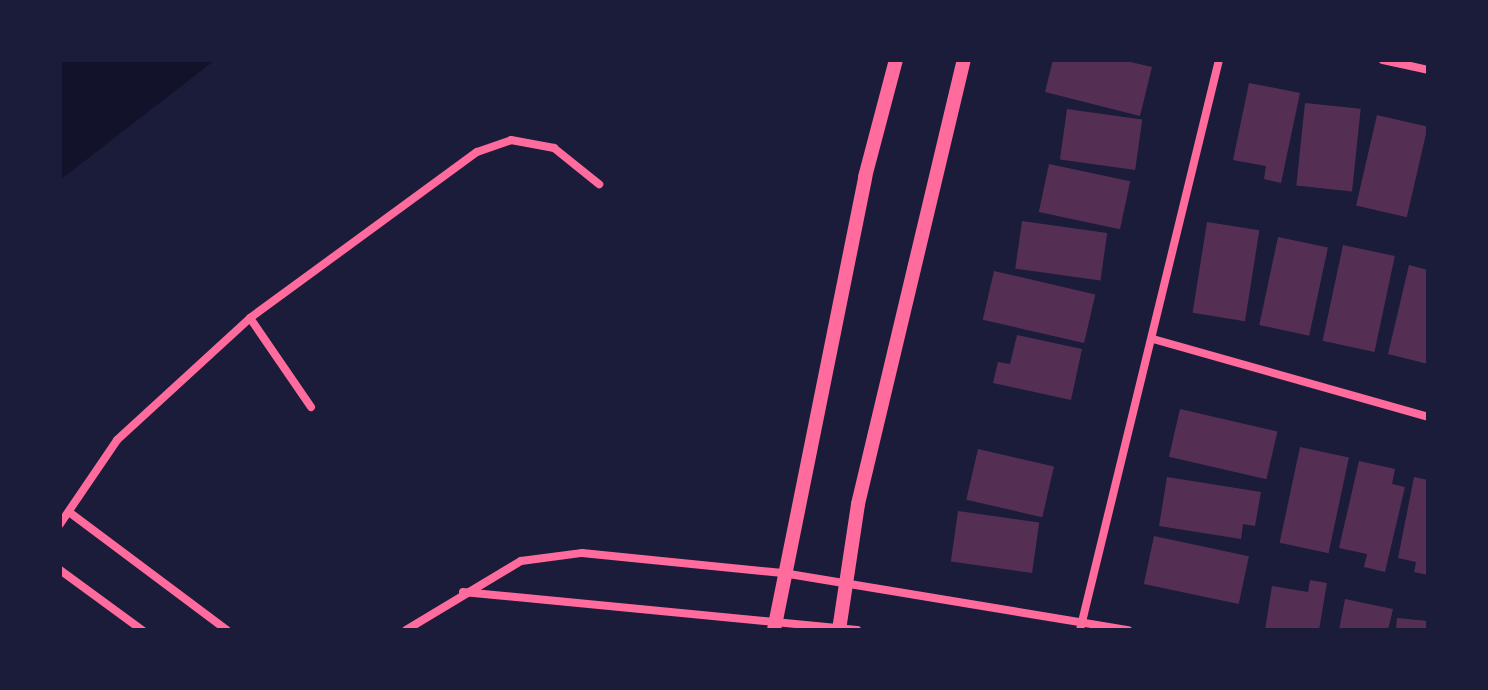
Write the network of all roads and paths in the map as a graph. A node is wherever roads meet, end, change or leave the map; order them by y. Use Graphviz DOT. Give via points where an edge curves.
graph roads {
  1 [pos="896,60"];
  2 [pos="964,60"];
  3 [pos="1219,60"];
  4 [pos="1383,60"];
  5 [pos="1428,70"];
  6 [pos="599,184"];
  7 [pos="250,318"];
  8 [pos="1153,339"];
  9 [pos="311,407"];
  10 [pos="1428,417"];
  11 [pos="69,512"];
  12 [pos="60,524"];
  13 [pos="60,570"];
  14 [pos="783,573"];
  15 [pos="846,584"];
  16 [pos="463,592"];
  17 [pos="775,626"];
  18 [pos="1081,626"];
  19 [pos="839,628"];
  20 [pos="142,630"];
  21 [pos="227,630"];
  22 [pos="406,630"];
  23 [pos="857,630"];
  24 [pos="1128,630"];
  1 -- 14 [label="street" via="865,177"];
  2 -- 15 [label="street" via="858,504"];
  3 -- 8 [label="street"];
  4 -- 5 [label="street"];
  6 -- 7 [label="street" via="554,148 511,140 477,152"];
  7 -- 9 [label="street"];
  7 -- 11 [label="street" via="117,440"];
  8 -- 10 [label="street"];
  8 -- 18 [label="street"];
  11 -- 12 [label="street"];
  11 -- 21 [label="street"];
  13 -- 20 [label="street"];
  14 -- 15 [label="street"];
  14 -- 16 [label="street" via="582,553 521,561"];
  14 -- 17 [label="street"];
  15 -- 18 [label="street"];
  15 -- 19 [label="street"];
  16 -- 17 [label="street"];
  16 -- 22 [label="street"];
  17 -- 19 [label="street"];
  18 -- 24 [label="street"];
  19 -- 23 [label="street"];
}
